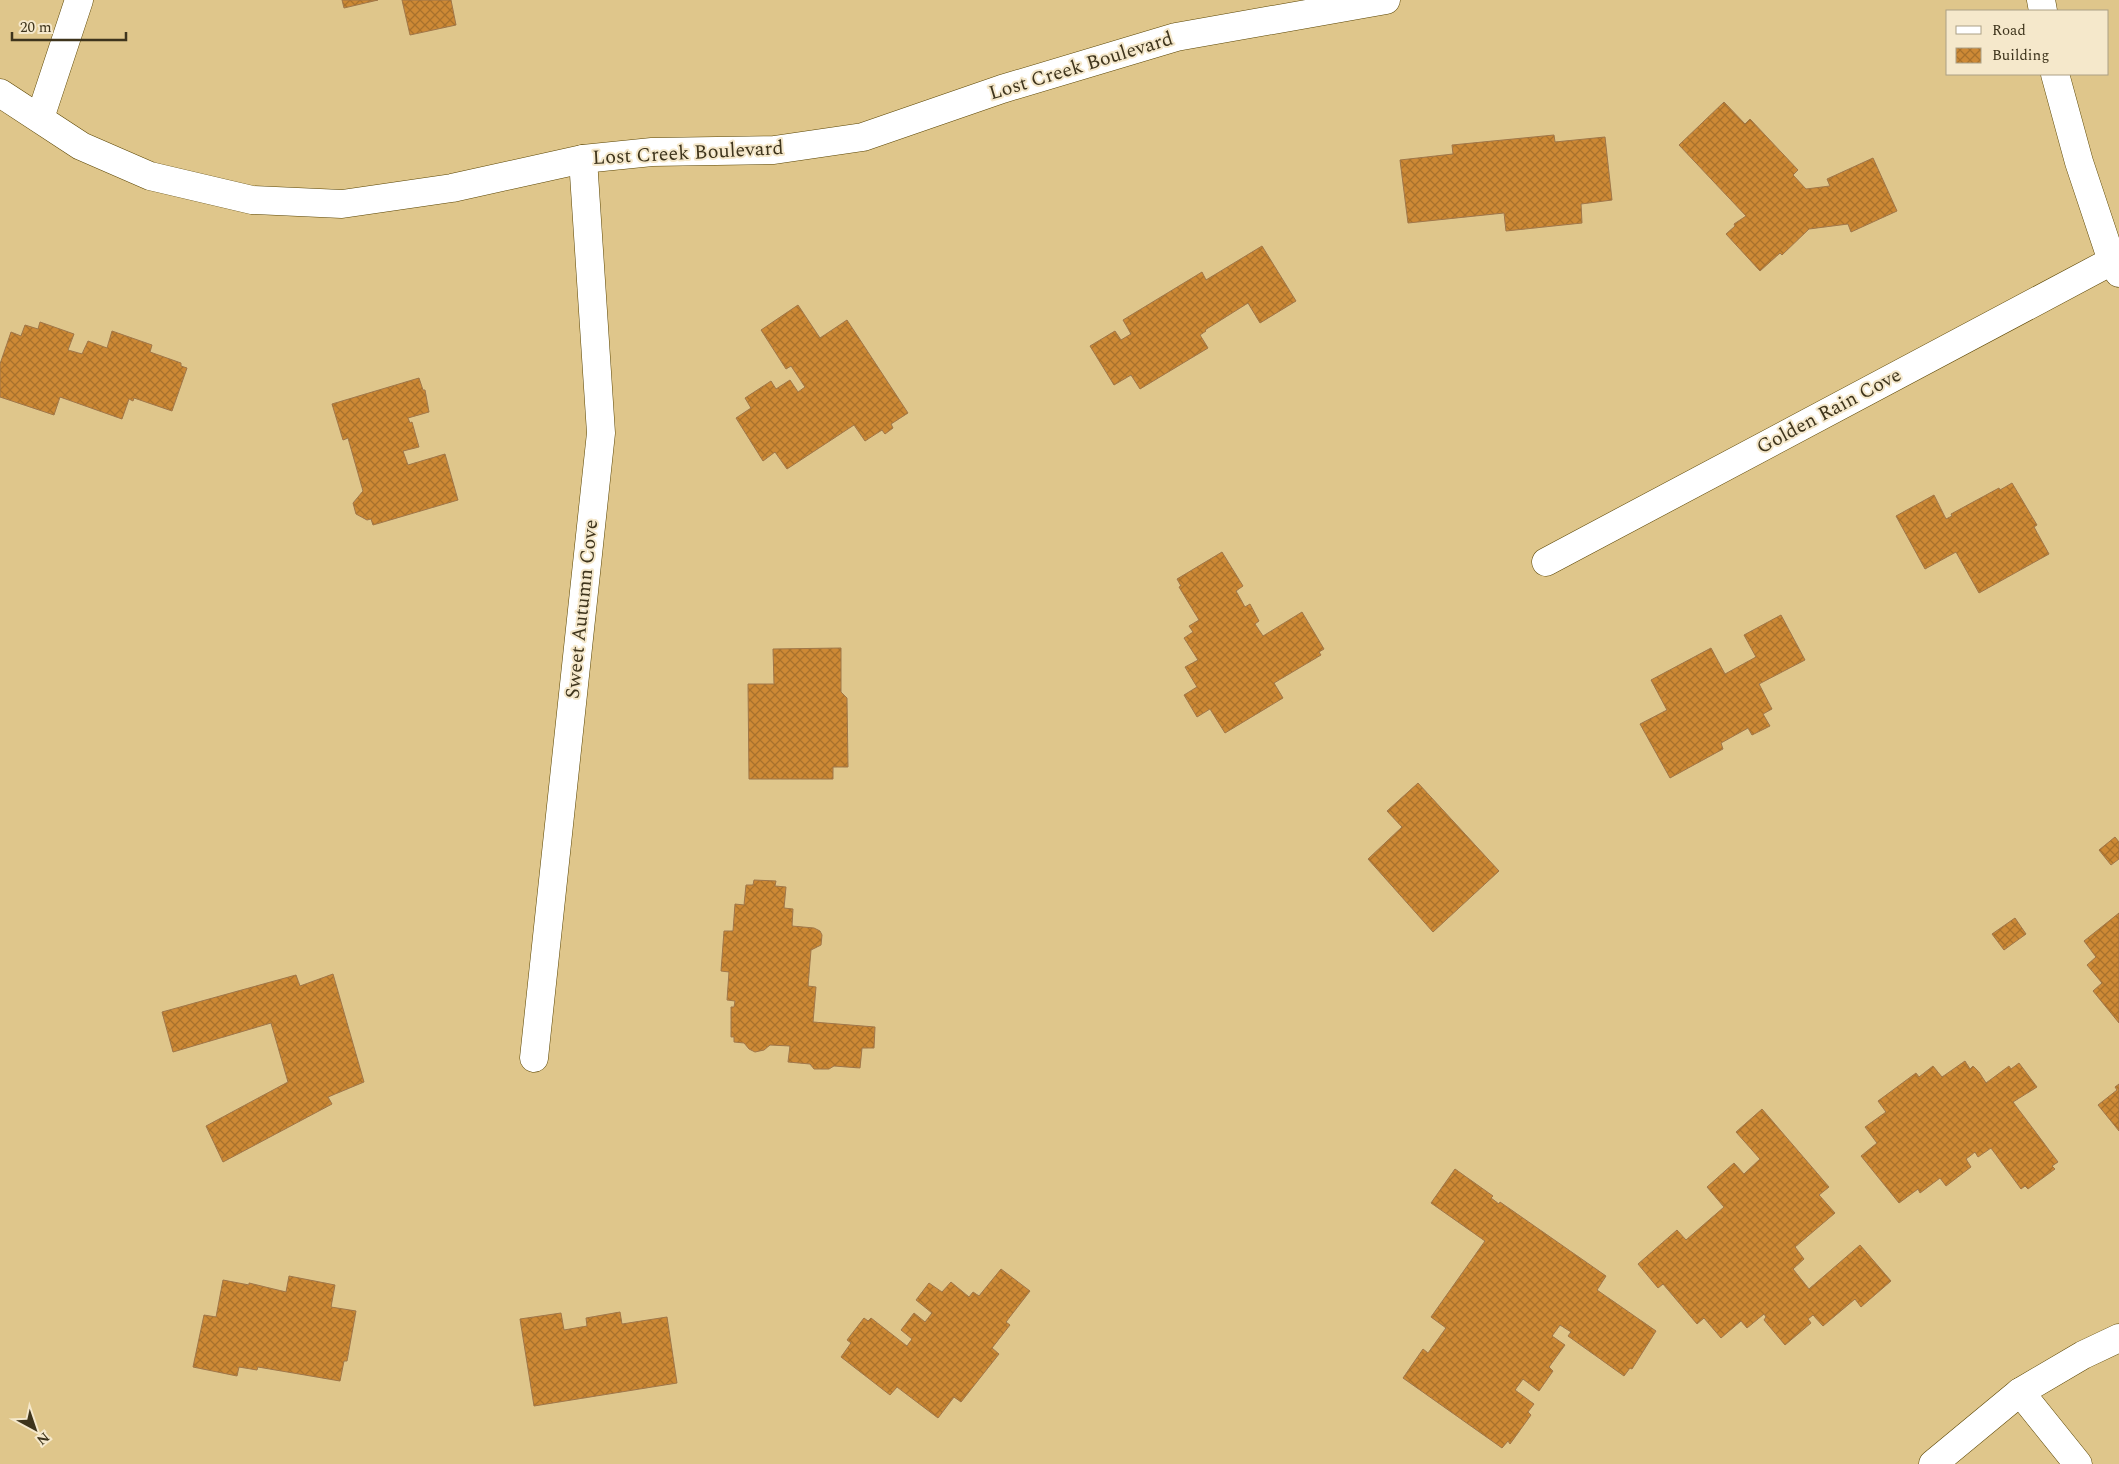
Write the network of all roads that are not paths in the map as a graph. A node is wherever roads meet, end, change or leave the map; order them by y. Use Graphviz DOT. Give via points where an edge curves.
graph roads {
  1 [pos="79,0"];
  2 [pos="1386,0"];
  3 [pos="2055,75"];
  4 [pos="0,93"];
  5 [pos="40,118"];
  6 [pos="583,159"];
  7 [pos="2115,267"];
  8 [pos="1546,562"];
  9 [pos="534,1058"];
  10 [pos="2119,1338"];
  11 [pos="2020,1392"];
  12 [pos="1933,1464"];
  13 [pos="2078,1464"];
  1 -- 5 [label="street"];
  2 -- 6 [label="street, Lost Creek Boulevard" via="1176,37 1002,90 864,137 774,150 652,152"];
  3 -- 7 [label="street" via="2079,162"];
  4 -- 5 [label="street, Lost Creek Boulevard"];
  5 -- 6 [label="street, Lost Creek Boulevard" via="81,146 150,176 252,200 342,204 452,188"];
  6 -- 9 [label="street, Sweet Autumn Cove" via="601,433"];
  7 -- 8 [label="street, Golden Rain Cove"];
  10 -- 11 [label="street"];
  11 -- 12 [label="street"];
  11 -- 13 [label="street"];
}
